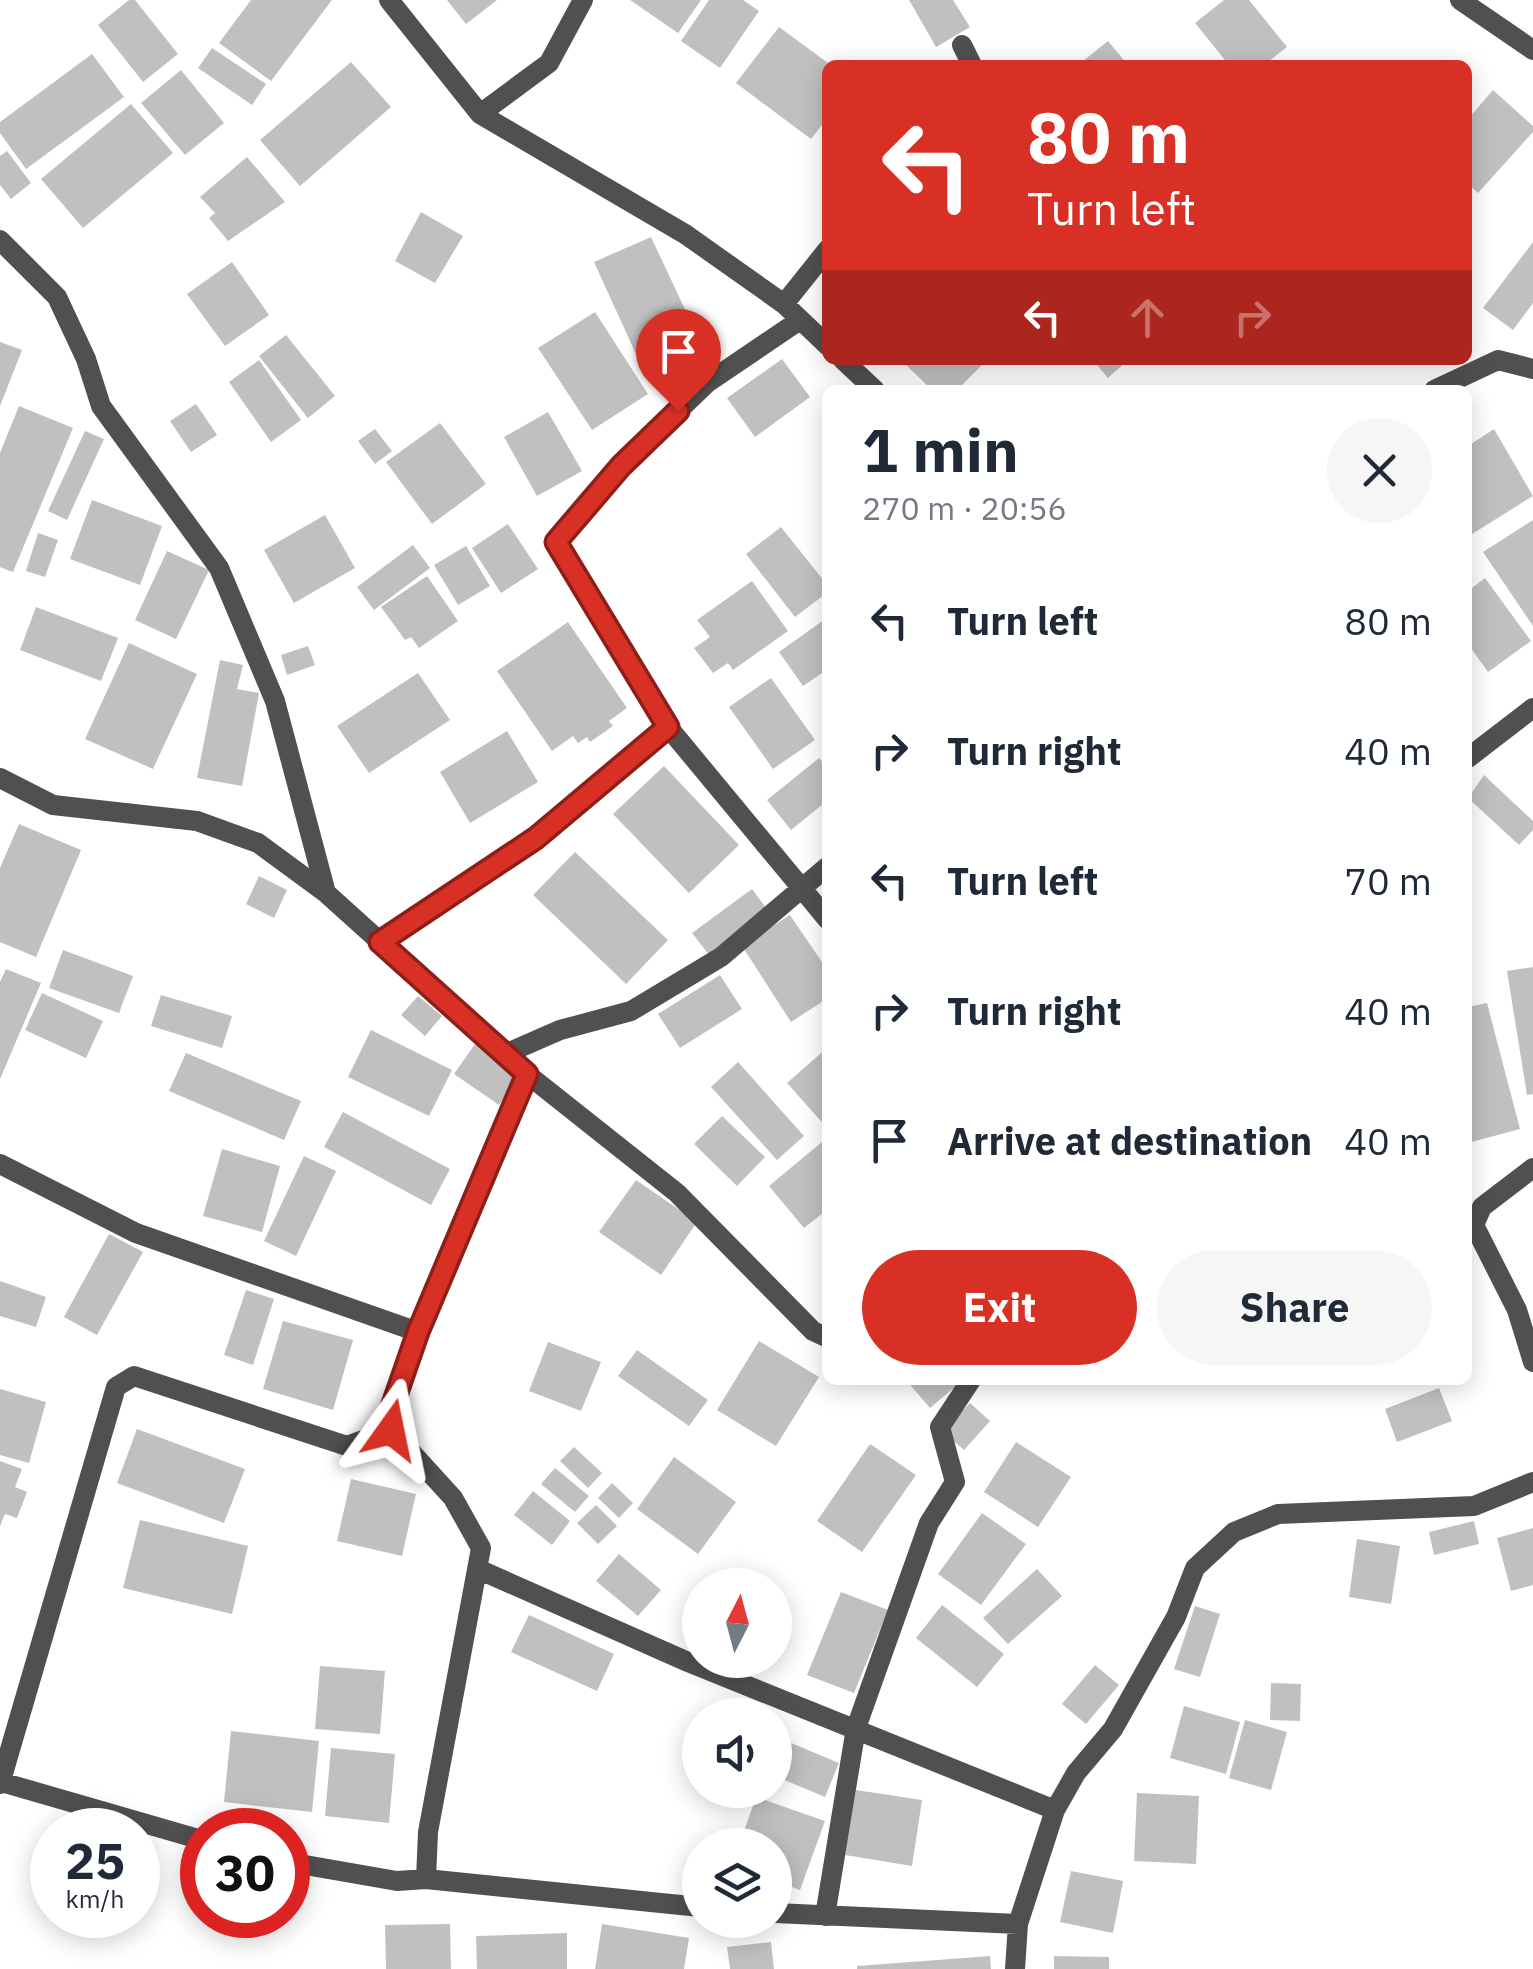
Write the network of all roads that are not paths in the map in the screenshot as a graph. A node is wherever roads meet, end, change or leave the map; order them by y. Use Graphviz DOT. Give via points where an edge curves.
graph roads {
  1 [pos="389,0"];
  2 [pos="582,0"];
  3 [pos="1460,0"];
  4 [pos="962,45"];
  5 [pos="1533,50"];
  6 [pos="970,60"];
  7 [pos="480,114"];
  8 [pos="0,240"];
  9 [pos="822,256"];
  10 [pos="784,304"];
  11 [pos="800,320"];
  12 [pos="822,340"];
  13 [pos="848,365"];
  14 [pos="1533,368"];
  15 [pos="870,385"];
  16 [pos="1445,385"];
  17 [pos="1533,708"];
  18 [pos="668,727"];
  19 [pos="1472,755"];
  20 [pos="0,778"];
  21 [pos="822,871"];
  22 [pos="801,889"];
  23 [pos="326,893"];
  24 [pos="822,913"];
  25 [pos="380,942"];
  26 [pos="505,1054"];
  27 [pos="527,1074"];
  28 [pos="0,1164"];
  29 [pos="1533,1168"];
  30 [pos="1472,1224"];
  31 [pos="1472,1228"];
  32 [pos="418,1332"];
  33 [pos="822,1335"];
  34 [pos="1533,1362"];
  35 [pos="967,1385"];
  36 [pos="391,1430"];
  37 [pos="1533,1482"];
  38 [pos="480,1570"];
  39 [pos="856,1728"];
  40 [pos="0,1783"];
  41 [pos="1055,1810"];
  42 [pos="180,1834"];
  43 [pos="310,1866"];
  44 [pos="426,1879"];
  45 [pos="682,1905"];
  46 [pos="792,1915"];
  47 [pos="825,1916"];
  48 [pos="1018,1924"];
  49 [pos="1016,1969"];
  1 -- 7 [label="street"];
  2 -- 7 [label="street" via="548,63"];
  3 -- 5 [label="street"];
  4 -- 6 [label="street"];
  7 -- 10 [label="street" via="684,234"];
  8 -- 23 [label="street" via="57,297 100,406 219,568 275,701"];
  9 -- 10 [label="street"];
  10 -- 11 [label="street"];
  11 -- 12 [label="street"];
  11 -- 18 [label="street" via="707,383 621,466 556,542"];
  13 -- 15 [label="street"];
  14 -- 16 [label="street" via="1498,360"];
  17 -- 19 [label="street"];
  18 -- 22 [label="street"];
  18 -- 25 [label="street" via="536,838"];
  20 -- 23 [label="street" via="53,805 197,821 258,843"];
  21 -- 22 [label="street"];
  22 -- 24 [label="street"];
  22 -- 26 [label="street" via="721,957 631,1011"];
  23 -- 25 [label="street"];
  25 -- 26 [label="street"];
  26 -- 27 [label="street"];
  27 -- 32 [label="street"];
  27 -- 33 [label="street" via="677,1193"];
  28 -- 32 [label="street" via="136,1232"];
  29 -- 30 [label="street" via="1482,1207"];
  31 -- 34 [label="street" via="1517,1310"];
  32 -- 36 [label="street" via="392,1407"];
  35 -- 39 [label="street" via="940,1427 955,1482 922,1540"];
  36 -- 38 [label="street" via="468,1519 481,1548"];
  36 -- 40 [label="street" via="347,1446 134,1376 124,1380 116,1388"];
  37 -- 41 [label="street" via="1474,1506 1278,1514 1234,1532 1195,1568 1176,1618 1113,1729"];
  38 -- 39 [label="street"];
  38 -- 44 [label="street" via="456,1668"];
  39 -- 41 [label="street"];
  39 -- 47 [label="street"];
  40 -- 42 [label="street"];
  41 -- 48 [label="street"];
  43 -- 44 [label="street" via="397,1881"];
  44 -- 45 [label="street"];
  46 -- 47 [label="street"];
  47 -- 48 [label="street"];
  48 -- 49 [label="street"];
}
